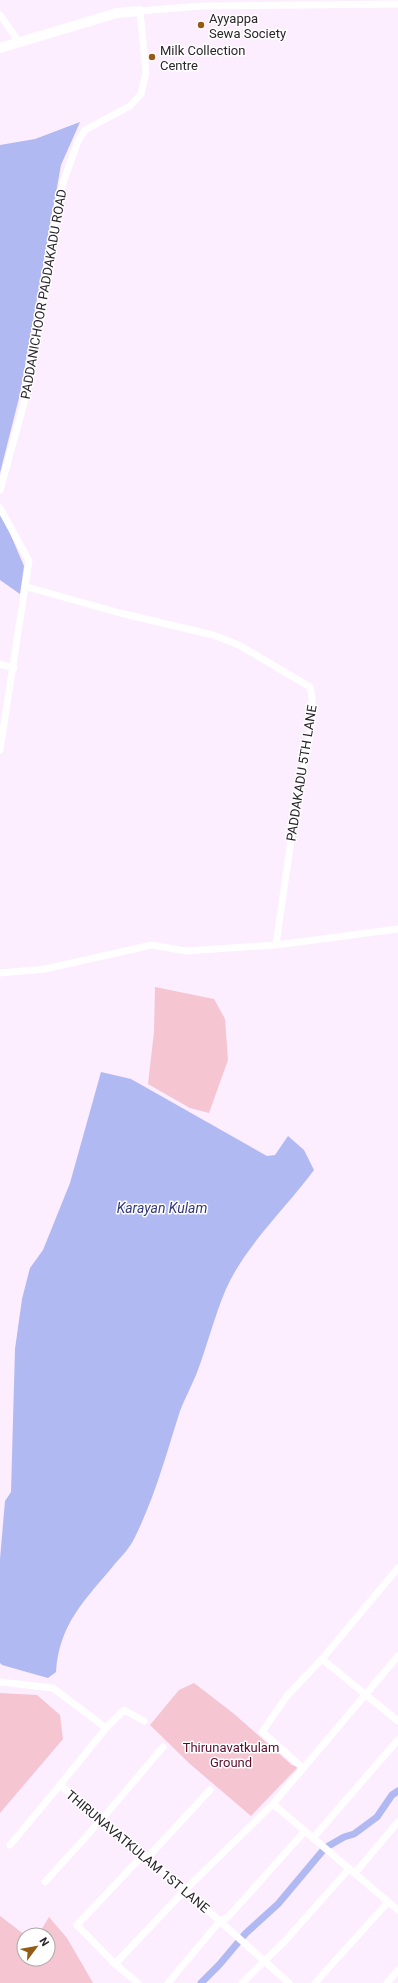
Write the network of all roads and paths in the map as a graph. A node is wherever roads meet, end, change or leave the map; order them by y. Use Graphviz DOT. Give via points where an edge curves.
graph roads {
  1 [pos="256,3"];
  2 [pos="398,4"];
  3 [pos="140,11"];
  4 [pos="0,15"];
  5 [pos="19,42"];
  6 [pos="0,48"];
  7 [pos="0,490"];
  8 [pos="0,508"];
  9 [pos="27,587"];
  10 [pos="0,664"];
  11 [pos="14,668"];
  12 [pos="1,735"];
  13 [pos="0,750"];
  14 [pos="398,929"];
  15 [pos="276,945"];
  16 [pos="0,973"];
  17 [pos="398,1568"];
  18 [pos="398,1656"];
  19 [pos="322,1659"];
  20 [pos="0,1682"];
  21 [pos="366,1694"];
  22 [pos="144,1721"];
  23 [pos="398,1721"];
  24 [pos="106,1728"];
  25 [pos="398,1740"];
  26 [pos="163,1746"];
  27 [pos="303,1768"];
  28 [pos="60,1785"];
  29 [pos="210,1790"];
  30 [pos="273,1804"];
  31 [pos="102,1819"];
  32 [pos="398,1822"];
  33 [pos="305,1831"];
  34 [pos="313,1838"];
  35 [pos="10,1845"];
  36 [pos="146,1856"];
  37 [pos="352,1871"];
  38 [pos="44,1882"];
  39 [pos="185,1890"];
  40 [pos="388,1902"];
  41 [pos="397,1907"];
  42 [pos="220,1921"];
  43 [pos="264,1960"];
  44 [pos="115,1964"];
  45 [pos="398,1970"];
  46 [pos="138,1983"];
  47 [pos="168,1983"];
  48 [pos="242,1983"];
  49 [pos="289,1983"];
  50 [pos="315,1983"];
  51 [pos="387,1983"];
  1 -- 2 [label="street"];
  1 -- 3 [label="street"];
  3 -- 5 [label="street" via="117,13"];
  3 -- 7 [label="street, PADDANICHOOR PADDAKADU ROAD" via="146,72 141,94 130,106 85,130 64,180 55,216 45,292 26,392"];
  4 -- 5 [label="street"];
  5 -- 6 [label="street"];
  8 -- 9 [label="street" via="30,561"];
  9 -- 11 [label="street"];
  9 -- 15 [label="street, PADDAKADU 5TH LANE" via="120,613 214,635 239,645 310,687 313,696 311,722 288,853"];
  10 -- 11 [label="street"];
  11 -- 12 [label="street"];
  12 -- 13 [label="street"];
  14 -- 15 [label="street"];
  15 -- 16 [label="street" via="186,951 152,945 45,969"];
  17 -- 19 [label="street"];
  18 -- 21 [label="street"];
  19 -- 21 [label="street"];
  19 -- 27 [label="street" via="287,1696 262,1732"];
  20 -- 24 [label="street" via="53,1688"];
  21 -- 23 [label="street"];
  21 -- 27 [label="street"];
  22 -- 24 [label="street, THIRUNAVATKULAM 1ST LANE" via="124,1710"];
  24 -- 28 [label="street, THIRUNAVATKULAM 1ST LANE"];
  25 -- 34 [label="street"];
  26 -- 31 [label="street"];
  27 -- 30 [label="street"];
  28 -- 31 [label="street, THIRUNAVATKULAM 1ST LANE"];
  28 -- 35 [label="street"];
  29 -- 36 [label="street"];
  30 -- 33 [label="street"];
  30 -- 39 [label="street"];
  31 -- 36 [label="street, THIRUNAVATKULAM 1ST LANE"];
  31 -- 38 [label="street"];
  32 -- 37 [label="street"];
  33 -- 34 [label="street"];
  33 -- 42 [label="street" via="228,1917"];
  34 -- 37 [label="street"];
  36 -- 39 [label="street, THIRUNAVATKULAM 1ST LANE"];
  36 -- 44 [label="street" via="76,1925"];
  37 -- 40 [label="street"];
  37 -- 43 [label="street"];
  39 -- 42 [label="street, THIRUNAVATKULAM 1ST LANE"];
  39 -- 44 [label="street"];
  40 -- 41 [label="street"];
  40 -- 50 [label="street"];
  42 -- 43 [label="street, THIRUNAVATKULAM 1ST LANE"];
  42 -- 47 [label="street"];
  43 -- 48 [label="street"];
  43 -- 49 [label="street, THIRUNAVATKULAM 1ST LANE"];
  44 -- 46 [label="street"];
  45 -- 51 [label="street"];
}
